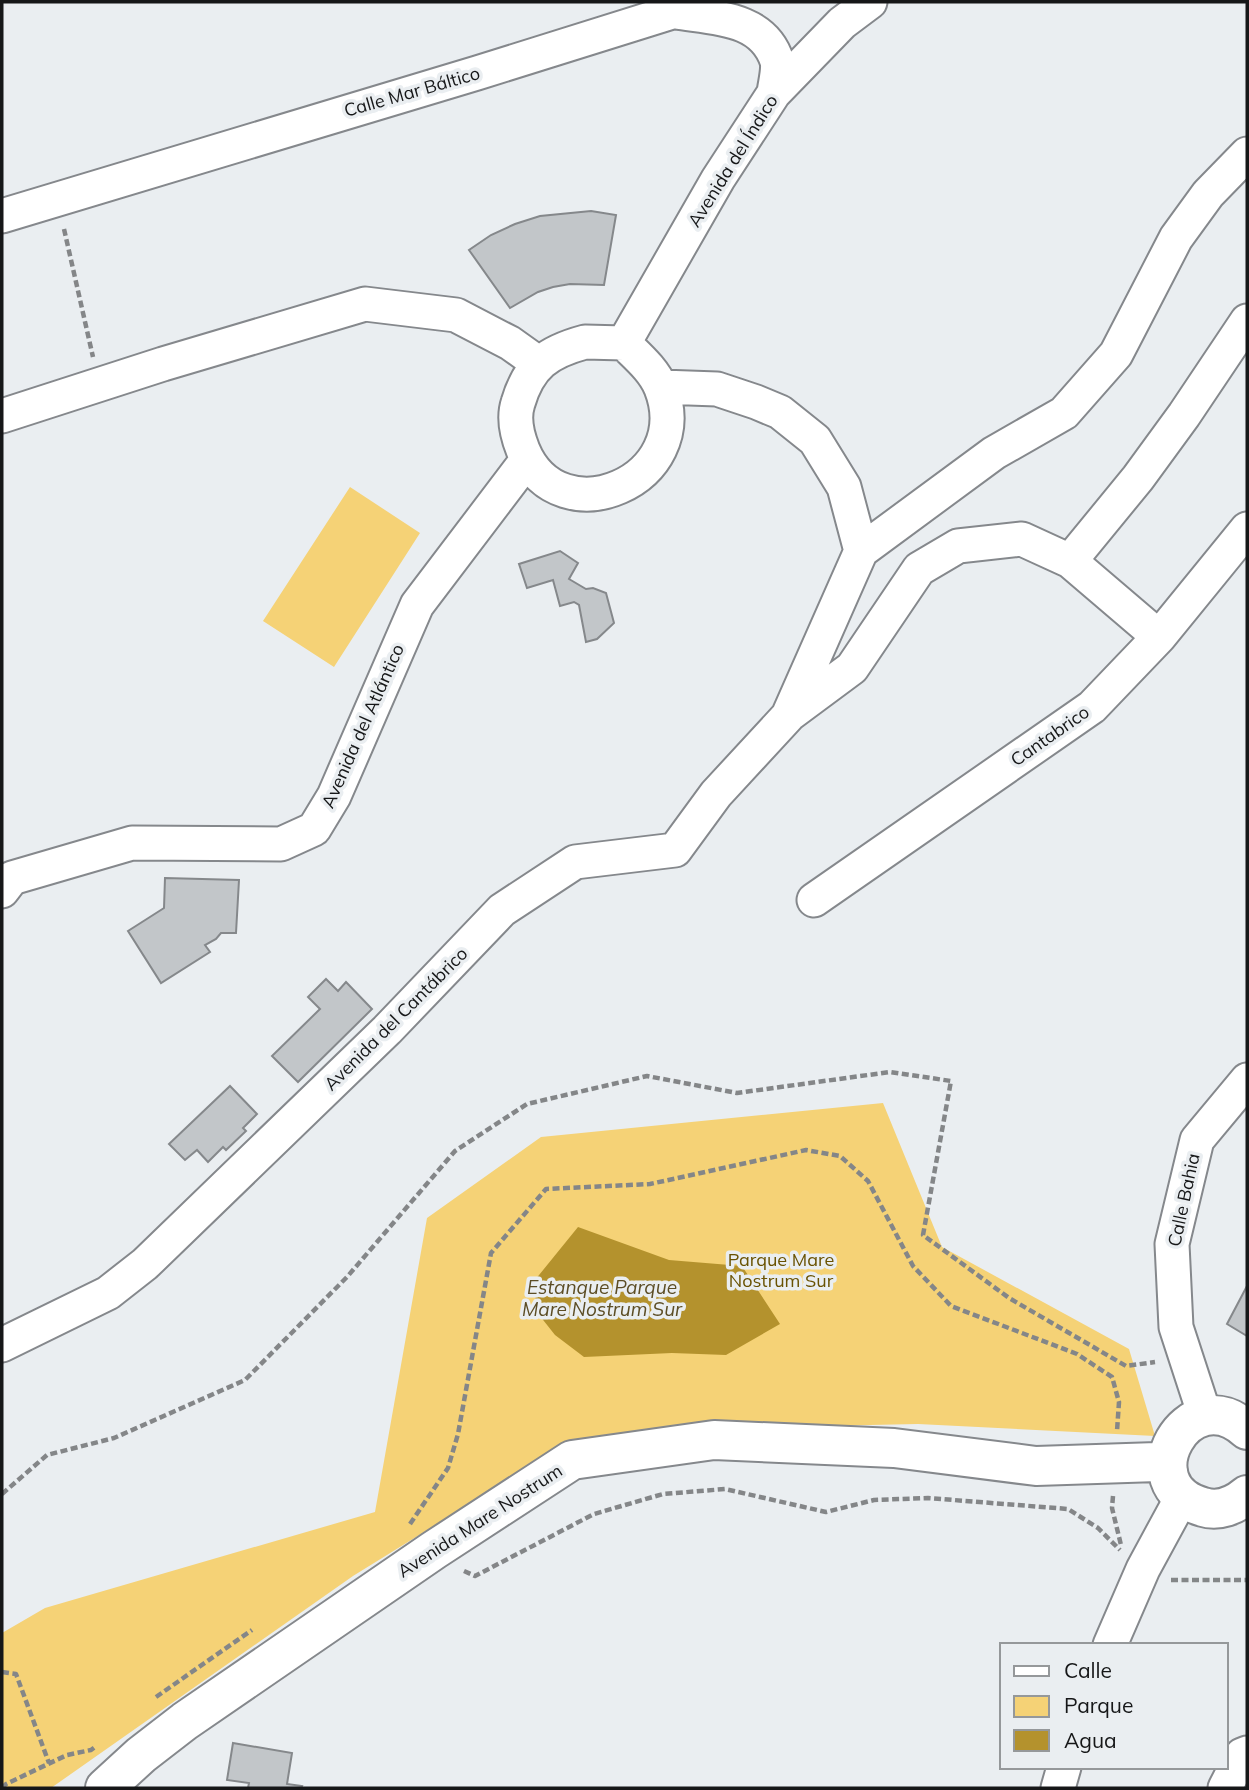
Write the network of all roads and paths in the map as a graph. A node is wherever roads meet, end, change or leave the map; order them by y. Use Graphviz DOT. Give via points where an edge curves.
graph roads {
  1 [pos="870,2"];
  2 [pos="690,7"];
  3 [pos="774,93"];
  4 [pos="1247,154"];
  5 [pos="2,216"];
  6 [pos="61,216"];
  7 [pos="1247,321"];
  8 [pos="624,342"];
  9 [pos="538,363"];
  10 [pos="100,385"];
  11 [pos="661,387"];
  12 [pos="2,416"];
  13 [pos="527,460"];
  14 [pos="1247,529"];
  15 [pos="861,551"];
  16 [pos="1070,561"];
  17 [pos="1159,637"];
  18 [pos="788,716"];
  19 [pos="2,891"];
  20 [pos="814,900"];
  21 [pos="1247,1080"];
  22 [pos="2,1345"];
  23 [pos="1184,1359"];
  24 [pos="1205,1416"];
  25 [pos="1247,1430"];
  26 [pos="1115,1464"];
  27 [pos="1175,1484"];
  28 [pos="2,1494"];
  29 [pos="1247,1495"];
  30 [pos="398,1532"];
  31 [pos="422,1537"];
  32 [pos="1143,1569"];
  33 [pos="1247,1580"];
  34 [pos="261,1624"];
  35 [pos="1111,1643"];
  36 [pos="2,1672"];
  37 [pos="150,1702"];
  38 [pos="101,1742"];
  39 [pos="1247,1753"];
  40 [pos="49,1763"];
  41 [pos="1063,1769"];
  42 [pos="2,1788"];
  43 [pos="105,1788"];
  44 [pos="1058,1788"];
  45 [pos="1225,1788"];
  1 -- 3 [label="street, Avenida del Índico" via="842,23"];
  2 -- 3 [label="street, Calle Mar Báltico" via="741,22 765,38 777,63"];
  2 -- 5 [label="street, Calle Mar Báltico"];
  3 -- 8 [label="street, Avenida del Índico" via="718,179"];
  4 -- 15 [label="street, Avenida del Cantábrico" via="1208,194 1176,238 1116,354 1064,413 994,453"];
  6 -- 10 [label="path"];
  7 -- 16 [label="street" via="1138,478"];
  8 -- 9 [label="street" via="585,342 560,349"];
  8 -- 11 [label="street"];
  9 -- 10 [label="street" via="456,315 365,304"];
  9 -- 13 [label="street" via="523,384 516,410 517,436"];
  10 -- 12 [label="street"];
  11 -- 13 [label="street" via="667,412 664,437 654,460 637,478 615,490 591,495 566,490 544,478"];
  11 -- 15 [label="street" via="717,389 780,412 815,440 844,487"];
  13 -- 19 [label="street, Avenida del Atlántico" via="417,605 334,796 314,829 281,844 132,843 12,877"];
  14 -- 17 [label="street, Cantabrico"];
  15 -- 18 [label="street, Avenida del Cantábrico"];
  16 -- 17 [label="street, Avenida del Cantábrico"];
  16 -- 18 [label="street, Avenida del Cantábrico" via="1022,539 958,546 919,569 852,668"];
  17 -- 20 [label="street, Cantabrico" via="1092,707"];
  18 -- 22 [label="street, Avenida del Cantábrico" via="716,794 675,850 575,862 502,910 387,1030 145,1264 108,1293"];
  21 -- 23 [label="street, Calle Bahia" via="1197,1140 1172,1244 1176,1327"];
  23 -- 24 [label="street, Calle Bahia"];
  23 -- 28 [label="path" via="1126,1366 1009,1298 923,1235 951,1081 890,1072 737,1093 648,1076 527,1104 455,1151 347,1277 245,1380 114,1438 47,1455"];
  24 -- 25 [label="street" via="1233,1420"];
  24 -- 27 [label="street" via="1191,1421 1176,1436 1167,1456"];
  26 -- 27 [label="street, Avenida Mare Nostrum" via="1157,1462"];
  26 -- 31 [label="street, Avenida Mare Nostrum" via="1036,1466 894,1448 714,1440 572,1460"];
  26 -- 31 [label="path" via="1112,1508 1122,1553 1098,1528 1068,1509 928,1498 874,1500 827,1512 725,1489 663,1494 594,1514 475,1576 444,1562"];
  26 -- 31 [label="path" via="1119,1402 1112,1377 1077,1354 951,1306 913,1266 868,1181 839,1156 806,1150 650,1184 547,1189 491,1253 458,1434"];
  27 -- 29 [label="street, Avenida Mare Nostrum" via="1194,1505 1209,1509 1238,1503"];
  27 -- 32 [label="street"];
  30 -- 31 [label="path"];
  31 -- 43 [label="street, Avenida Mare Nostrum" via="141,1755"];
  32 -- 33 [label="path" via="1167,1580"];
  32 -- 35 [label="street"];
  34 -- 37 [label="path"];
  36 -- 40 [label="path" via="16,1674"];
  38 -- 40 [label="path" via="91,1750"];
  39 -- 45 [label="street"];
  40 -- 42 [label="path"];
  41 -- 44 [label="street"];
}
